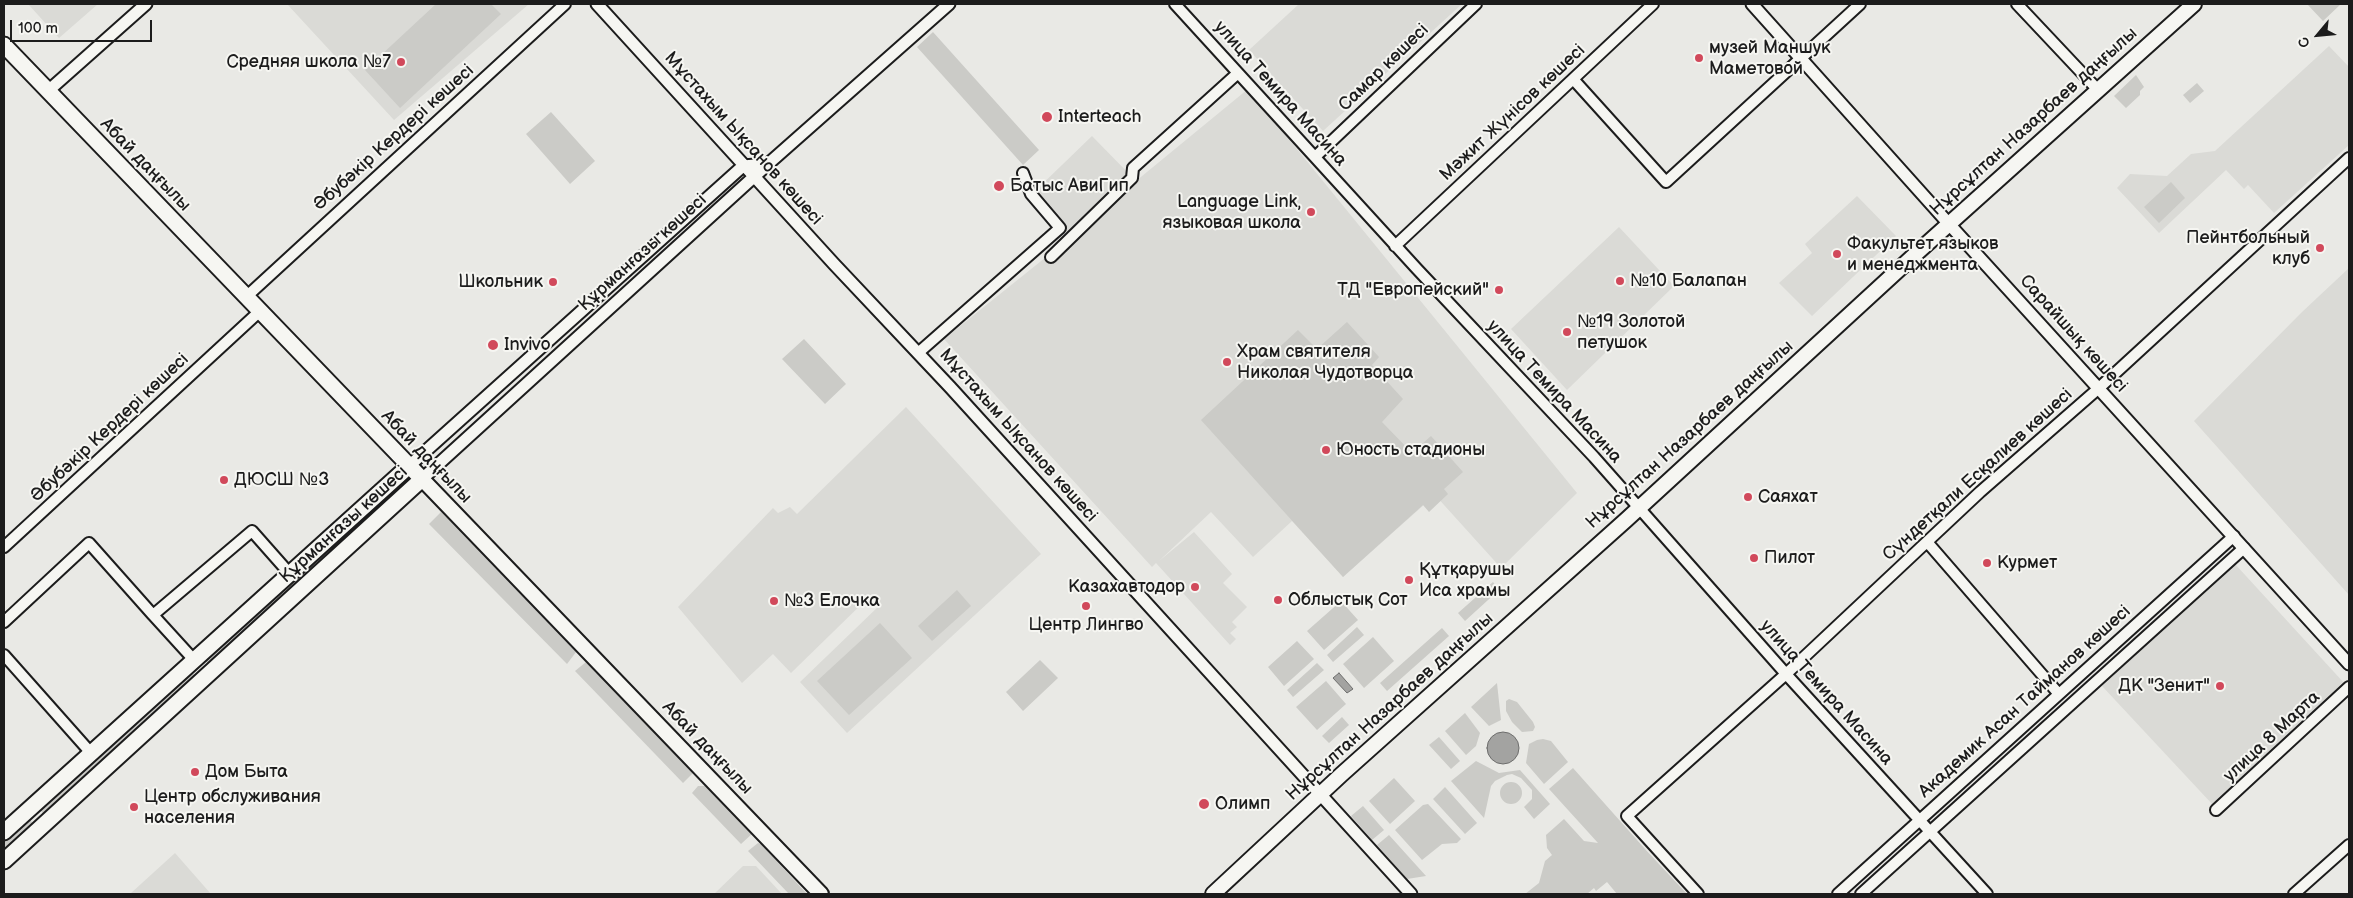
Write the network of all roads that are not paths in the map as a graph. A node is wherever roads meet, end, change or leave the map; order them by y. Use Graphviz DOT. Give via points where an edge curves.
graph roads {
  1 [pos="146,4"];
  2 [pos="565,4"];
  3 [pos="597,4"];
  4 [pos="949,4"];
  5 [pos="1175,4"];
  6 [pos="1476,4"];
  7 [pos="1653,4"];
  8 [pos="1752,4"];
  9 [pos="1860,4"];
  10 [pos="2018,4"];
  11 [pos="2194,4"];
  12 [pos="4,46"];
  13 [pos="1800,58"];
  14 [pos="1238,73"];
  15 [pos="1573,79"];
  16 [pos="2098,90"];
  17 [pos="48,91"];
  18 [pos="1315,157"];
  19 [pos="2349,158"];
  20 [pos="768,164"];
  21 [pos="743,166"];
  22 [pos="1024,173"];
  23 [pos="755,178"];
  24 [pos="1949,224"];
  25 [pos="1396,246"];
  26 [pos="1051,257"];
  27 [pos="246,296"];
  28 [pos="260,311"];
  29 [pos="918,353"];
  30 [pos="2099,388"];
  31 [pos="409,466"];
  32 [pos="422,480"];
  33 [pos="1638,508"];
  34 [pos="2234,536"];
  35 [pos="1928,543"];
  36 [pos="4,547"];
  37 [pos="2244,548"];
  38 [pos="290,574"];
  39 [pos="154,615"];
  40 [pos="4,622"];
  41 [pos="4,655"];
  42 [pos="194,660"];
  43 [pos="2349,664"];
  44 [pos="1786,674"];
  45 [pos="208,676"];
  46 [pos="2349,688"];
  47 [pos="2058,693"];
  48 [pos="91,753"];
  49 [pos="1320,795"];
  50 [pos="30,808"];
  51 [pos="2216,810"];
  52 [pos="1920,820"];
  53 [pos="44,825"];
  54 [pos="1930,831"];
  55 [pos="4,832"];
  56 [pos="2349,845"];
  57 [pos="4,861"];
  58 [pos="821,894"];
  59 [pos="1212,894"];
  60 [pos="1411,894"];
  61 [pos="1698,894"];
  62 [pos="1838,894"];
  63 [pos="1860,894"];
  64 [pos="1987,894"];
  65 [pos="2294,894"];
  1 -- 17 [label="street"];
  2 -- 27 [label="street, Әбубәкір Кердері көшесі"];
  3 -- 21 [label="street, Мұстахым Ықсанов көшесі"];
  4 -- 20 [label="street, Құрманғазы көшесі"];
  5 -- 14 [label="street, улица Темира Масина"];
  6 -- 18 [label="street, Самар көшесі"];
  7 -- 15 [label="street, Мәжит Жүнісов көшесі"];
  8 -- 13 [label="street, Сарайшық көшесі"];
  9 -- 13 [label="street"];
  10 -- 16 [label="street"];
  11 -- 16 [label="main road, Нұрсұлтан Назарбаев даңғылы"];
  12 -- 17 [label="main road, Абай даңғылы"];
  13 -- 15 [label="street" via="1666,182"];
  13 -- 24 [label="street, Сарайшық көшесі"];
  14 -- 18 [label="street, улица Темира Масина"];
  14 -- 26 [label="street" via="1133,168 1132,178"];
  15 -- 25 [label="street, Мәжит Жүнісов көшесі"];
  16 -- 24 [label="main road, Нұрсұлтан Назарбаев даңғылы"];
  17 -- 27 [label="main road, Абай даңғылы"];
  18 -- 25 [label="street, улица Темира Масина"];
  19 -- 30 [label="street, Сүндетқали Есқалиев көшесі"];
  20 -- 21 [label="street"];
  20 -- 23 [label="street, Құрманғазы көшесі"];
  21 -- 23 [label="street, Мұстахым Ықсанов көшесі"];
  21 -- 31 [label="street"];
  22 -- 29 [label="street" via="1031,194 1060,228"];
  23 -- 29 [label="street, Мұстахым Ықсанов көшесі"];
  23 -- 32 [label="street, Құрманғазы көшесі"];
  24 -- 30 [label="street, Сарайшық көшесі"];
  24 -- 33 [label="main road, Нұрсұлтан Назарбаев даңғылы"];
  25 -- 33 [label="street, улица Темира Масина"];
  27 -- 28 [label="main road, Абай даңғылы"];
  28 -- 31 [label="main road, Абай даңғылы"];
  28 -- 36 [label="street, Әбубәкір Кердері көшесі"];
  29 -- 49 [label="street, Мұстахым Ықсанов көшесі"];
  30 -- 34 [label="street, Сарайшық көшесі"];
  30 -- 35 [label="street, Сүндетқали Есқалиев көшесі" via="1980,492"];
  31 -- 32 [label="main road, Абай даңғылы"];
  31 -- 38 [label="main road, Құрманғазы көшесі"];
  32 -- 45 [label="main road, Құрманғазы көшесі"];
  32 -- 58 [label="main road, Абай даңғылы"];
  33 -- 44 [label="street, улица Темира Масина"];
  33 -- 49 [label="main road, Нұрсұлтан Назарбаев даңғылы"];
  34 -- 37 [label="street, Сарайшық көшесі"];
  34 -- 47 [label="street, Академик Асан Тайманов көшесі"];
  35 -- 44 [label="street, Сүндетқали Есқалиев көшесі"];
  35 -- 47 [label="street"];
  37 -- 43 [label="street, Сарайшық көшесі"];
  37 -- 54 [label="street, Академик Асан Тайманов көшесі"];
  38 -- 39 [label="street" via="252,531"];
  38 -- 42 [label="main road, Құрманғазы көшесі"];
  39 -- 40 [label="street" via="89,543"];
  39 -- 42 [label="street"];
  41 -- 48 [label="street"];
  42 -- 45 [label="main road"];
  42 -- 48 [label="main road, Құрманғазы көшесі"];
  44 -- 52 [label="street, улица Темира Масина"];
  44 -- 61 [label="street, Сүндетқали Есқалиев көшесі" via="1627,816"];
  45 -- 53 [label="main road, Құрманғазы көшесі"];
  46 -- 51 [label="street, улица 8 Марта"];
  47 -- 52 [label="street, Академик Асан Тайманов көшесі"];
  48 -- 50 [label="main road, Құрманғазы көшесі"];
  49 -- 59 [label="main road, Нұрсұлтан Назарбаев даңғылы"];
  49 -- 60 [label="street, Мұстахым Ықсанов көшесі"];
  50 -- 53 [label="main road"];
  50 -- 55 [label="main road, Құрманғазы көшесі"];
  52 -- 54 [label="street, улица Темира Масина"];
  52 -- 62 [label="street, Академик Асан Тайманов көшесі"];
  53 -- 57 [label="main road, Құрманғазы көшесі"];
  54 -- 63 [label="street, Академик Асан Тайманов көшесі"];
  54 -- 64 [label="street, улица Темира Масина"];
  56 -- 65 [label="street"];
}
